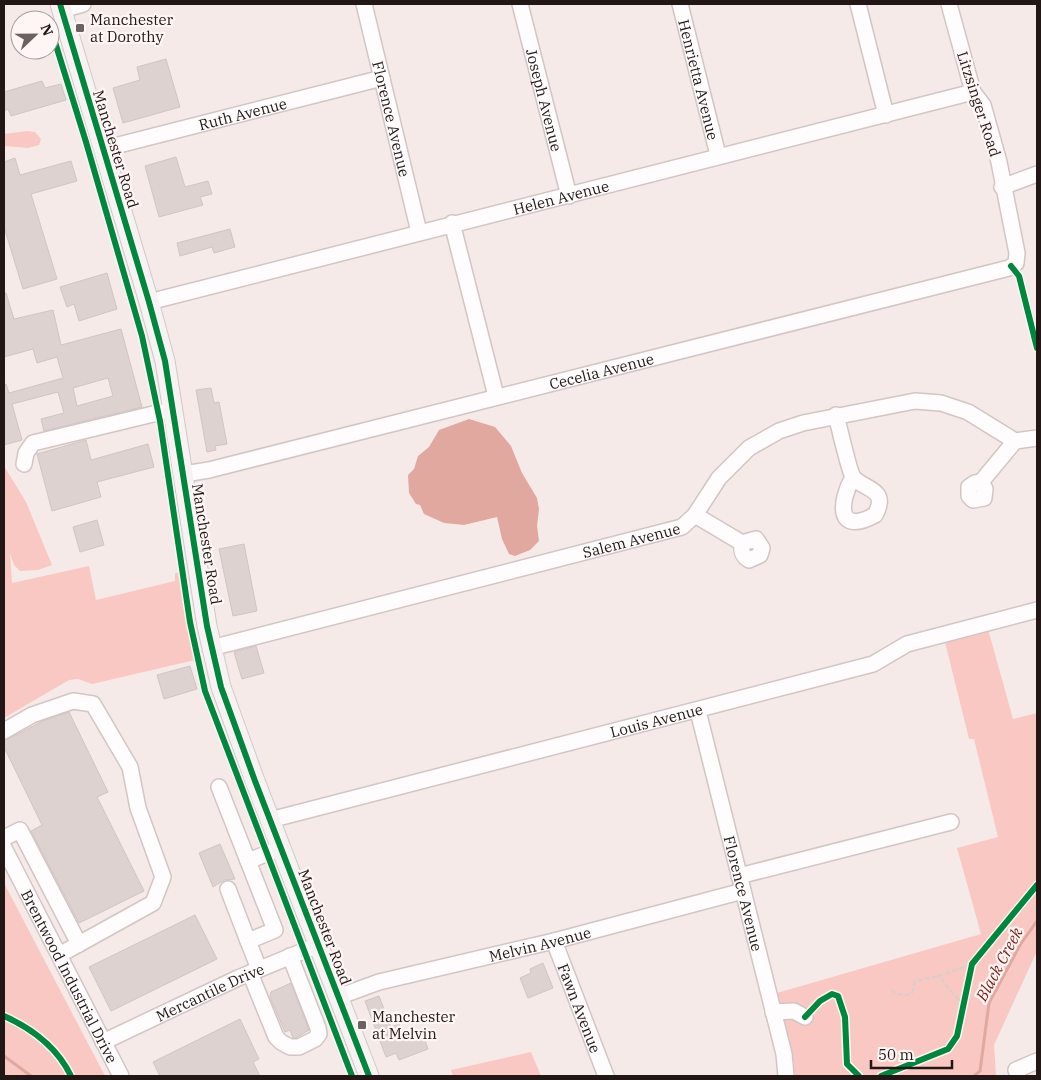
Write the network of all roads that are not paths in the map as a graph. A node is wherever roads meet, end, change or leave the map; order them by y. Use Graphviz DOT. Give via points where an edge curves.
graph roads {
  1 [pos="83,4"];
  2 [pos="364,4"];
  3 [pos="520,4"];
  4 [pos="680,4"];
  5 [pos="858,4"];
  6 [pos="949,4"];
  7 [pos="61,7"];
  8 [pos="382,78"];
  9 [pos="972,92"];
  10 [pos="886,115"];
  11 [pos="103,149"];
  12 [pos="718,155"];
  13 [pos="1037,174"];
  14 [pos="1002,187"];
  15 [pos="569,196"];
  16 [pos="452,223"];
  17 [pos="419,232"];
  18 [pos="1016,263"];
  19 [pos="149,302"];
  20 [pos="496,396"];
  21 [pos="174,409"];
  22 [pos="836,415"];
  23 [pos="1037,438"];
  24 [pos="1015,441"];
  25 [pos="24,464"];
  26 [pos="184,474"];
  27 [pos="853,477"];
  28 [pos="981,482"];
  29 [pos="695,515"];
  30 [pos="742,543"];
  31 [pos="1037,610"];
  32 [pos="211,648"];
  33 [pos="698,711"];
  34 [pos="4,731"];
  35 [pos="219,787"];
  36 [pos="270,820"];
  37 [pos="951,822"];
  38 [pos="4,838"];
  39 [pos="4,848"];
  40 [pos="281,848"];
  41 [pos="248,861"];
  42 [pos="739,876"];
  43 [pos="228,889"];
  44 [pos="743,891"];
  45 [pos="248,941"];
  46 [pos="554,941"];
  47 [pos="79,944"];
  48 [pos="318,945"];
  49 [pos="59,955"];
  50 [pos="290,956"];
  51 [pos="254,971"];
  52 [pos="338,996"];
  53 [pos="773,1012"];
  54 [pos="805,1017"];
  55 [pos="103,1042"];
  56 [pos="1034,1067"];
  57 [pos="121,1076"];
  58 [pos="369,1076"];
  59 [pos="606,1076"];
  60 [pos="786,1076"];
  61 [pos="1018,1076"];
  1 -- 7 [label="street"];
  2 -- 8 [label="street, Florence Avenue"];
  3 -- 15 [label="street, Joseph Avenue"];
  4 -- 12 [label="street, Henrietta Avenue"];
  5 -- 10 [label="street"];
  6 -- 9 [label="street, Litzsinger Road"];
  7 -- 11 [label="main road, Manchester Road"];
  8 -- 11 [label="street, Ruth Avenue"];
  8 -- 17 [label="street, Florence Avenue"];
  9 -- 10 [label="street, Helen Avenue"];
  9 -- 14 [label="street, Litzsinger Road" via="982,105 999,162"];
  10 -- 12 [label="street, Helen Avenue"];
  11 -- 19 [label="main road, Manchester Road"];
  12 -- 15 [label="street, Helen Avenue"];
  13 -- 14 [label="street"];
  14 -- 18 [label="street, Litzsinger Road" via="1017,254"];
  15 -- 16 [label="street, Helen Avenue"];
  16 -- 17 [label="street, Helen Avenue"];
  16 -- 20 [label="street"];
  17 -- 19 [label="street, Helen Avenue"];
  18 -- 20 [label="street, Cecelia Avenue" via="1009,268"];
  19 -- 21 [label="main road, Manchester Road"];
  20 -- 26 [label="street, Cecelia Avenue"];
  21 -- 25 [label="street" via="33,443"];
  21 -- 26 [label="main road, Manchester Road"];
  22 -- 24 [label="street, Salem Avenue" via="903,402 941,403 981,418"];
  22 -- 27 [label="street"];
  22 -- 29 [label="street, Salem Avenue" via="779,431 749,448 719,478"];
  23 -- 24 [label="street"];
  24 -- 28 [label="street"];
  26 -- 32 [label="main road, Manchester Road"];
  29 -- 30 [label="street"];
  29 -- 32 [label="street, Salem Avenue" via="682,527"];
  31 -- 33 [label="street, Louis Avenue" via="907,644 873,664"];
  32 -- 36 [label="main road, Manchester Road" via="230,714"];
  33 -- 36 [label="street, Louis Avenue"];
  33 -- 42 [label="street, Florence Avenue"];
  34 -- 47 [label="street" via="32,715 73,701 92,704 130,768 138,808 162,878 153,903"];
  35 -- 41 [label="street"];
  36 -- 40 [label="main road, Manchester Road"];
  37 -- 42 [label="street"];
  38 -- 47 [label="street" via="20,830"];
  39 -- 49 [label="street, Brentwood Industrial Drive"];
  40 -- 41 [label="street"];
  40 -- 48 [label="main road, Manchester Road"];
  41 -- 45 [label="street" via="275,930"];
  42 -- 44 [label="street, Florence Avenue"];
  43 -- 45 [label="street"];
  44 -- 46 [label="street, Melvin Avenue"];
  44 -- 53 [label="street, Florence Avenue"];
  45 -- 51 [label="street"];
  46 -- 52 [label="street, Melvin Avenue" via="379,982"];
  46 -- 59 [label="street, Fawn Avenue"];
  47 -- 49 [label="street"];
  48 -- 50 [label="street, Mercantile Drive"];
  48 -- 52 [label="main road, Manchester Road"];
  49 -- 55 [label="street, Brentwood Industrial Drive"];
  50 -- 51 [label="street, Mercantile Drive"];
  50 -- 51 [label="street" via="319,1034 299,1047 290,1047 276,1038"];
  51 -- 55 [label="street, Mercantile Drive"];
  52 -- 58 [label="main road, Manchester Road"];
  53 -- 54 [label="street" via="794,1011"];
  53 -- 60 [label="street, Florence Avenue"];
  55 -- 57 [label="street, Brentwood Industrial Drive"];
  56 -- 61 [label="street" via="1016,1070"];
}
